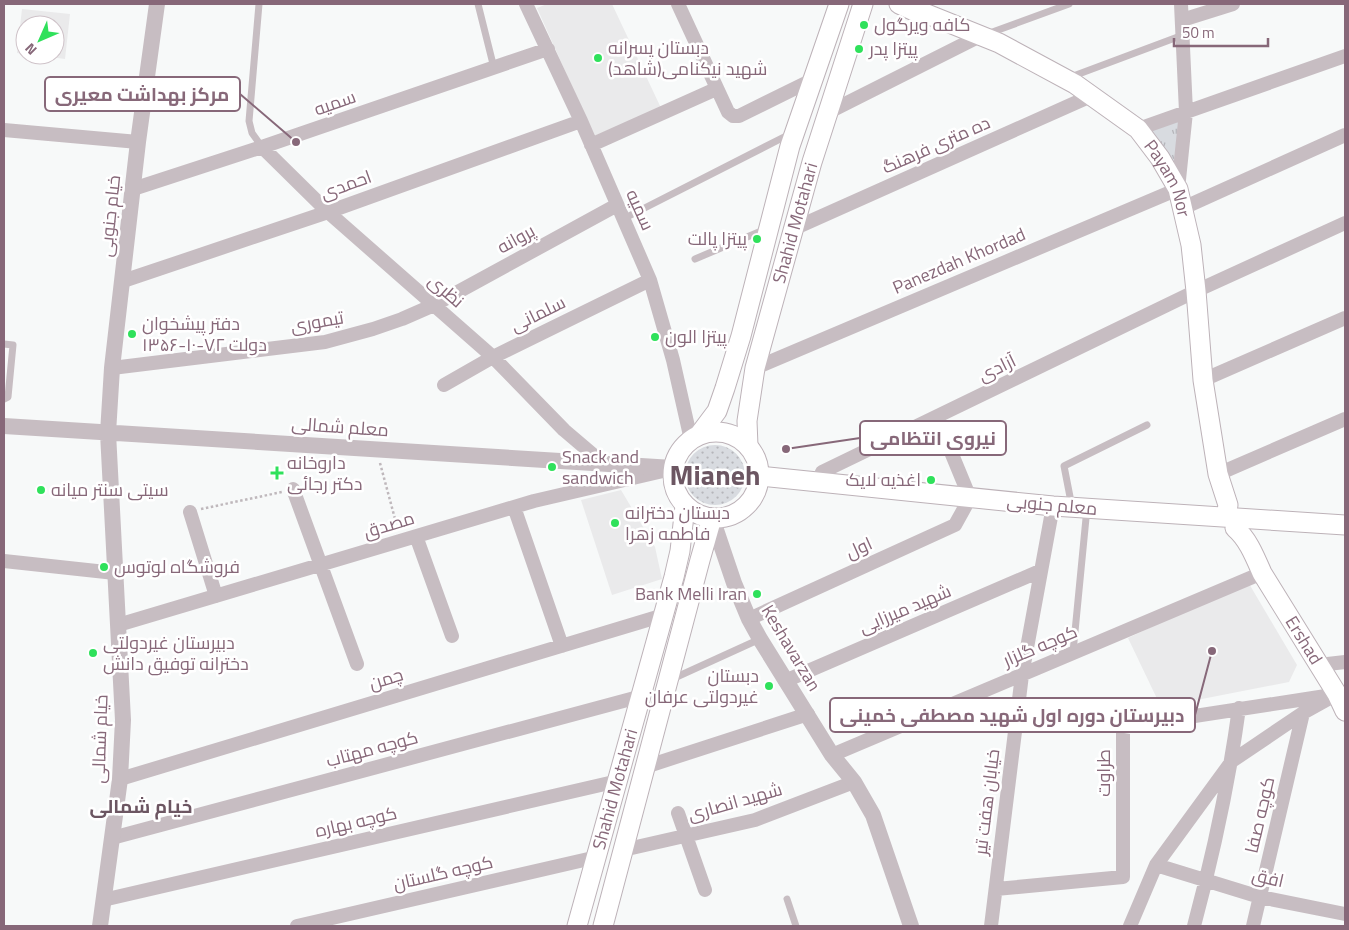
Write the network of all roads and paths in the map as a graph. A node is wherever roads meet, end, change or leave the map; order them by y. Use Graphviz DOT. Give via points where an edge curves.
graph roads {
  1 [pos="157,4"];
  2 [pos="259,4"];
  3 [pos="478,4"];
  4 [pos="526,4"];
  5 [pos="678,4"];
  6 [pos="839,4"];
  7 [pos="863,4"];
  8 [pos="899,4"];
  9 [pos="1069,4"];
  10 [pos="1181,4"];
  11 [pos="1233,4"];
  12 [pos="916,8"];
  13 [pos="1182,20"];
  14 [pos="982,35"];
  15 [pos="1182,36"];
  16 [pos="548,49"];
  17 [pos="1345,56"];
  18 [pos="494,68"];
  19 [pos="814,79"];
  20 [pos="1065,79"];
  21 [pos="716,88"];
  22 [pos="1093,96"];
  23 [pos="1186,112"];
  24 [pos="827,113"];
  25 [pos="581,121"];
  26 [pos="1138,129"];
  27 [pos="4,130"];
  28 [pos="796,131"];
  29 [pos="1345,135"];
  30 [pos="138,142"];
  31 [pos="591,145"];
  32 [pos="262,147"];
  33 [pos="133,189"];
  34 [pos="1178,189"];
  35 [pos="617,205"];
  36 [pos="1183,208"];
  37 [pos="328,212"];
  38 [pos="623,219"];
  39 [pos="1345,223"];
  40 [pos="769,228"];
  41 [pos="793,230"];
  42 [pos="695,259"];
  43 [pos="650,280"];
  44 [pos="123,281"];
  45 [pos="1196,292"];
  46 [pos="434,305"];
  47 [pos="1345,318"];
  48 [pos="4,344"];
  49 [pos="493,358"];
  50 [pos="112,368"];
  51 [pos="755,368"];
  52 [pos="1203,380"];
  53 [pos="444,385"];
  54 [pos="4,398"];
  55 [pos="937,418"];
  56 [pos="1345,419"];
  57 [pos="1147,425"];
  58 [pos="4,426"];
  59 [pos="108,433"];
  60 [pos="695,438"];
  61 [pos="748,446"];
  62 [pos="376,450"];
  63 [pos="604,464"];
  64 [pos="673,468"];
  65 [pos="759,476"];
  66 [pos="1218,476"];
  67 [pos="819,482"];
  68 [pos="293,489"];
  69 [pos="970,498"];
  70 [pos="685,506"];
  71 [pos="1053,506"];
  72 [pos="514,507"];
  73 [pos="1079,508"];
  74 [pos="190,512"];
  75 [pos="712,518"];
  76 [pos="1231,519"];
  77 [pos="1345,525"];
  78 [pos="416,536"];
  79 [pos="401,541"];
  80 [pos="4,561"];
  81 [pos="322,564"];
  82 [pos="1040,571"];
  83 [pos="1261,571"];
  84 [pos="115,573"];
  85 [pos="216,596"];
  86 [pos="664,615"];
  87 [pos="749,619"];
  88 [pos="118,625"];
  89 [pos="452,636"];
  90 [pos="760,640"];
  91 [pos="562,646"];
  92 [pos="1073,652"];
  93 [pos="1345,662"];
  94 [pos="357,664"];
  95 [pos="1319,665"];
  96 [pos="1022,675"];
  97 [pos="668,681"];
  98 [pos="786,681"];
  99 [pos="1341,694"];
  100 [pos="642,696"];
  101 [pos="1239,708"];
  102 [pos="1345,711"];
  103 [pos="1303,713"];
  104 [pos="808,714"];
  105 [pos="832,754"];
  106 [pos="1232,761"];
  107 [pos="645,767"];
  108 [pos="120,779"];
  109 [pos="618,781"];
  110 [pos="854,782"];
  111 [pos="678,813"];
  112 [pos="686,835"];
  113 [pos="112,838"];
  114 [pos="624,850"];
  115 [pos="597,857"];
  116 [pos="1156,865"];
  117 [pos="1206,881"];
  118 [pos="996,889"];
  119 [pos="704,890"];
  120 [pos="1260,897"];
  121 [pos="787,899"];
  122 [pos="103,900"];
  123 [pos="1345,914"];
  124 [pos="100,926"];
  125 [pos="297,926"];
  126 [pos="577,926"];
  127 [pos="604,926"];
  128 [pos="796,926"];
  129 [pos="911,926"];
  130 [pos="991,926"];
  131 [pos="1130,926"];
  132 [pos="1194,926"];
  133 [pos="1253,926"];
  1 -- 30 [label="street, خیام جنوبی"];
  2 -- 32 [label="lane" via="249,121 252,133"];
  3 -- 18 [label="lane"];
  4 -- 16 [label="street, سمیه"];
  5 -- 21 [label="street"];
  6 -- 19 [label="main road, Shahid Motahari"];
  7 -- 24 [label="main road, Shahid Motahari"];
  8 -- 12 [label="main road, Payam Nor" via="916,12"];
  9 -- 14 [label="lane"];
  10 -- 13 [label="street"];
  11 -- 13 [label="street"];
  12 -- 14 [label="main road, Payam Nor"];
  13 -- 15 [label="street"];
  14 -- 20 [label="main road, Payam Nor"];
  14 -- 24 [label="street"];
  15 -- 20 [label="lane"];
  15 -- 23 [label="street"];
  16 -- 18 [label="street, سميه"];
  16 -- 25 [label="street, سمیه"];
  17 -- 23 [label="street"];
  18 -- 32 [label="street, سميه"];
  19 -- 21 [label="street" via="740,116 728,112"];
  19 -- 28 [label="main road, Shahid Motahari"];
  20 -- 22 [label="main road, Payam Nor"];
  21 -- 31 [label="street"];
  22 -- 26 [label="main road, Payam Nor"];
  22 -- 41 [label="street, ده متری فرهنگ"];
  23 -- 26 [label="street"];
  23 -- 34 [label="street"];
  24 -- 41 [label="main road, Shahid Motahari"];
  25 -- 31 [label="street, سمیه"];
  25 -- 37 [label="street, احمدی"];
  26 -- 34 [label="main road, Payam Nor"];
  27 -- 30 [label="street"];
  28 -- 38 [label="lane"];
  28 -- 40 [label="main road, Shahid Motahari"];
  29 -- 36 [label="street"];
  30 -- 33 [label="street, خیام جنوبی"];
  31 -- 35 [label="street, سمیه"];
  32 -- 33 [label="street, سميه"];
  32 -- 37 [label="street, نظری"];
  33 -- 44 [label="street, خیام جنوبی"];
  34 -- 36 [label="main road, Payam Nor"];
  34 -- 51 [label="street, Panezdah Khordad"];
  35 -- 38 [label="street, سمیه"];
  35 -- 46 [label="street, پروانه"];
  36 -- 45 [label="main road, Payam Nor"];
  37 -- 44 [label="street, احمدی"];
  37 -- 46 [label="street, نظری"];
  38 -- 43 [label="street, سمیه"];
  39 -- 45 [label="street, آزادی"];
  40 -- 42 [label="lane"];
  40 -- 60 [label="main road, Shahid Motahari" via="741,336 717,411"];
  41 -- 51 [label="main road, Shahid Motahari"];
  43 -- 49 [label="street, سلمانی"];
  43 -- 60 [label="street, سمیه"];
  44 -- 50 [label="street, خیام جنوبی"];
  45 -- 52 [label="main road, Payam Nor"];
  45 -- 55 [label="street, آزادی"];
  46 -- 49 [label="street, نظری"];
  46 -- 50 [label="street, تیموری" via="373,330 325,342"];
  47 -- 52 [label="street"];
  48 -- 54 [label="lane" via="13,345 8,397"];
  49 -- 53 [label="street, سلمانی"];
  49 -- 63 [label="street, نظری" via="564,430"];
  50 -- 59 [label="street, خیام جنوبی"];
  51 -- 61 [label="main road, Shahid Motahari"];
  52 -- 66 [label="main road, Payam Nor"];
  55 -- 67 [label="street, آزادی" via="822,472"];
  55 -- 69 [label="street"];
  56 -- 66 [label="street"];
  57 -- 73 [label="lane" via="1064,466"];
  58 -- 59 [label="street, معلم شمالی"];
  59 -- 62 [label="street, معلم شمالی"];
  59 -- 84 [label="street, خیام شمالی"];
  60 -- 61 [label="main road" via="712,432 725,433"];
  60 -- 64 [label="main road" via="679,452"];
  61 -- 65 [label="main road" via="758,465"];
  62 -- 63 [label="street, معلم شمالی"];
  62 -- 79 [label="path"];
  63 -- 64 [label="street, معلم شمالی"];
  64 -- 70 [label="main road" via="674,488"];
  64 -- 72 [label="street, مصدق"];
  65 -- 67 [label="main road, معلم جنوبی"];
  65 -- 75 [label="main road" via="757,490 739,512"];
  66 -- 76 [label="main road, Payam Nor" via="1217,484"];
  67 -- 69 [label="main road, معلم جنوبی"];
  68 -- 74 [label="path"];
  68 -- 81 [label="street"];
  69 -- 71 [label="main road, معلم جنوبی"];
  69 -- 87 [label="street, اول" via="955,525"];
  70 -- 75 [label="main road"];
  70 -- 86 [label="main road, Shahid Motahari" via="680,551"];
  71 -- 73 [label="main road, معلم جنوبی"];
  71 -- 82 [label="street, خیابان هفت تیر"];
  72 -- 78 [label="street, مصدق"];
  72 -- 91 [label="street"];
  73 -- 76 [label="main road, معلم جنوبی"];
  73 -- 92 [label="lane"];
  74 -- 85 [label="street"];
  75 -- 87 [label="street, Keshavarzan"];
  75 -- 97 [label="main road, Shahid Motahari"];
  76 -- 77 [label="main road, معلم جنوبی"];
  76 -- 83 [label="main road, Ershad"];
  78 -- 79 [label="street, مصدق"];
  78 -- 89 [label="street"];
  79 -- 81 [label="street, مصدق"];
  80 -- 84 [label="street"];
  81 -- 85 [label="street, مصدق"];
  81 -- 94 [label="street"];
  82 -- 96 [label="street, خیابان هفت تیر"];
  82 -- 98 [label="street, شهید میرزایی"];
  83 -- 92 [label="street, کوچه گلزار"];
  83 -- 95 [label="main road, Ershad"];
  84 -- 88 [label="street, خیام شمالی"];
  85 -- 88 [label="street, مصدق"];
  86 -- 91 [label="street, چمن"];
  86 -- 100 [label="main road, Shahid Motahari"];
  87 -- 90 [label="street, Keshavarzan"];
  88 -- 108 [label="street, خیام شمالی" via="123,720"];
  90 -- 97 [label="lane"];
  90 -- 98 [label="street, Keshavarzan"];
  91 -- 108 [label="street, چمن"];
  92 -- 96 [label="street, کوچه گلزار"];
  93 -- 95 [label="street"];
  95 -- 99 [label="main road, Ershad"];
  96 -- 105 [label="street, کوچه گلزار"];
  96 -- 118 [label="street, خیابان هفت تیر"];
  97 -- 107 [label="main road, Shahid Motahari"];
  98 -- 104 [label="street, Keshavarzan"];
  99 -- 101 [label="street, طراوت"];
  99 -- 102 [label="main road, Ershad"];
  99 -- 103 [label="street"];
  100 -- 109 [label="main road, Shahid Motahari"];
  100 -- 113 [label="street, کوچه مهتاب"];
  101 -- 106 [label="street"];
  101 -- 118 [label="street, طراوت" via="1123,727 1123,877"];
  103 -- 106 [label="street"];
  103 -- 120 [label="street, کوچه صفا"];
  104 -- 105 [label="street, Keshavarzan"];
  104 -- 107 [label="street"];
  105 -- 110 [label="street, Keshavarzan"];
  106 -- 116 [label="street"];
  106 -- 117 [label="street"];
  107 -- 114 [label="main road, Shahid Motahari"];
  108 -- 113 [label="street, خیام شمالی"];
  109 -- 115 [label="main road, Shahid Motahari"];
  109 -- 122 [label="street, کوچه بهاره"];
  110 -- 112 [label="street, شهید انصاری" via="756,820"];
  110 -- 129 [label="street, Keshavarzan" via="873,815"];
  111 -- 112 [label="street"];
  112 -- 114 [label="street, شهید انصاری"];
  112 -- 119 [label="street"];
  113 -- 122 [label="street, خیام شمالی"];
  114 -- 127 [label="main road, Shahid Motahari"];
  115 -- 125 [label="street, کوچه گلستان"];
  115 -- 126 [label="main road, Shahid Motahari"];
  116 -- 117 [label="street, افق"];
  116 -- 131 [label="street"];
  117 -- 120 [label="street, افق"];
  117 -- 132 [label="street"];
  118 -- 130 [label="street, خیابان هفت تیر"];
  120 -- 123 [label="street, افق"];
  120 -- 133 [label="street, کوچه صفا"];
  121 -- 128 [label="lane"];
  122 -- 124 [label="street, خیام شمالی"];
}
